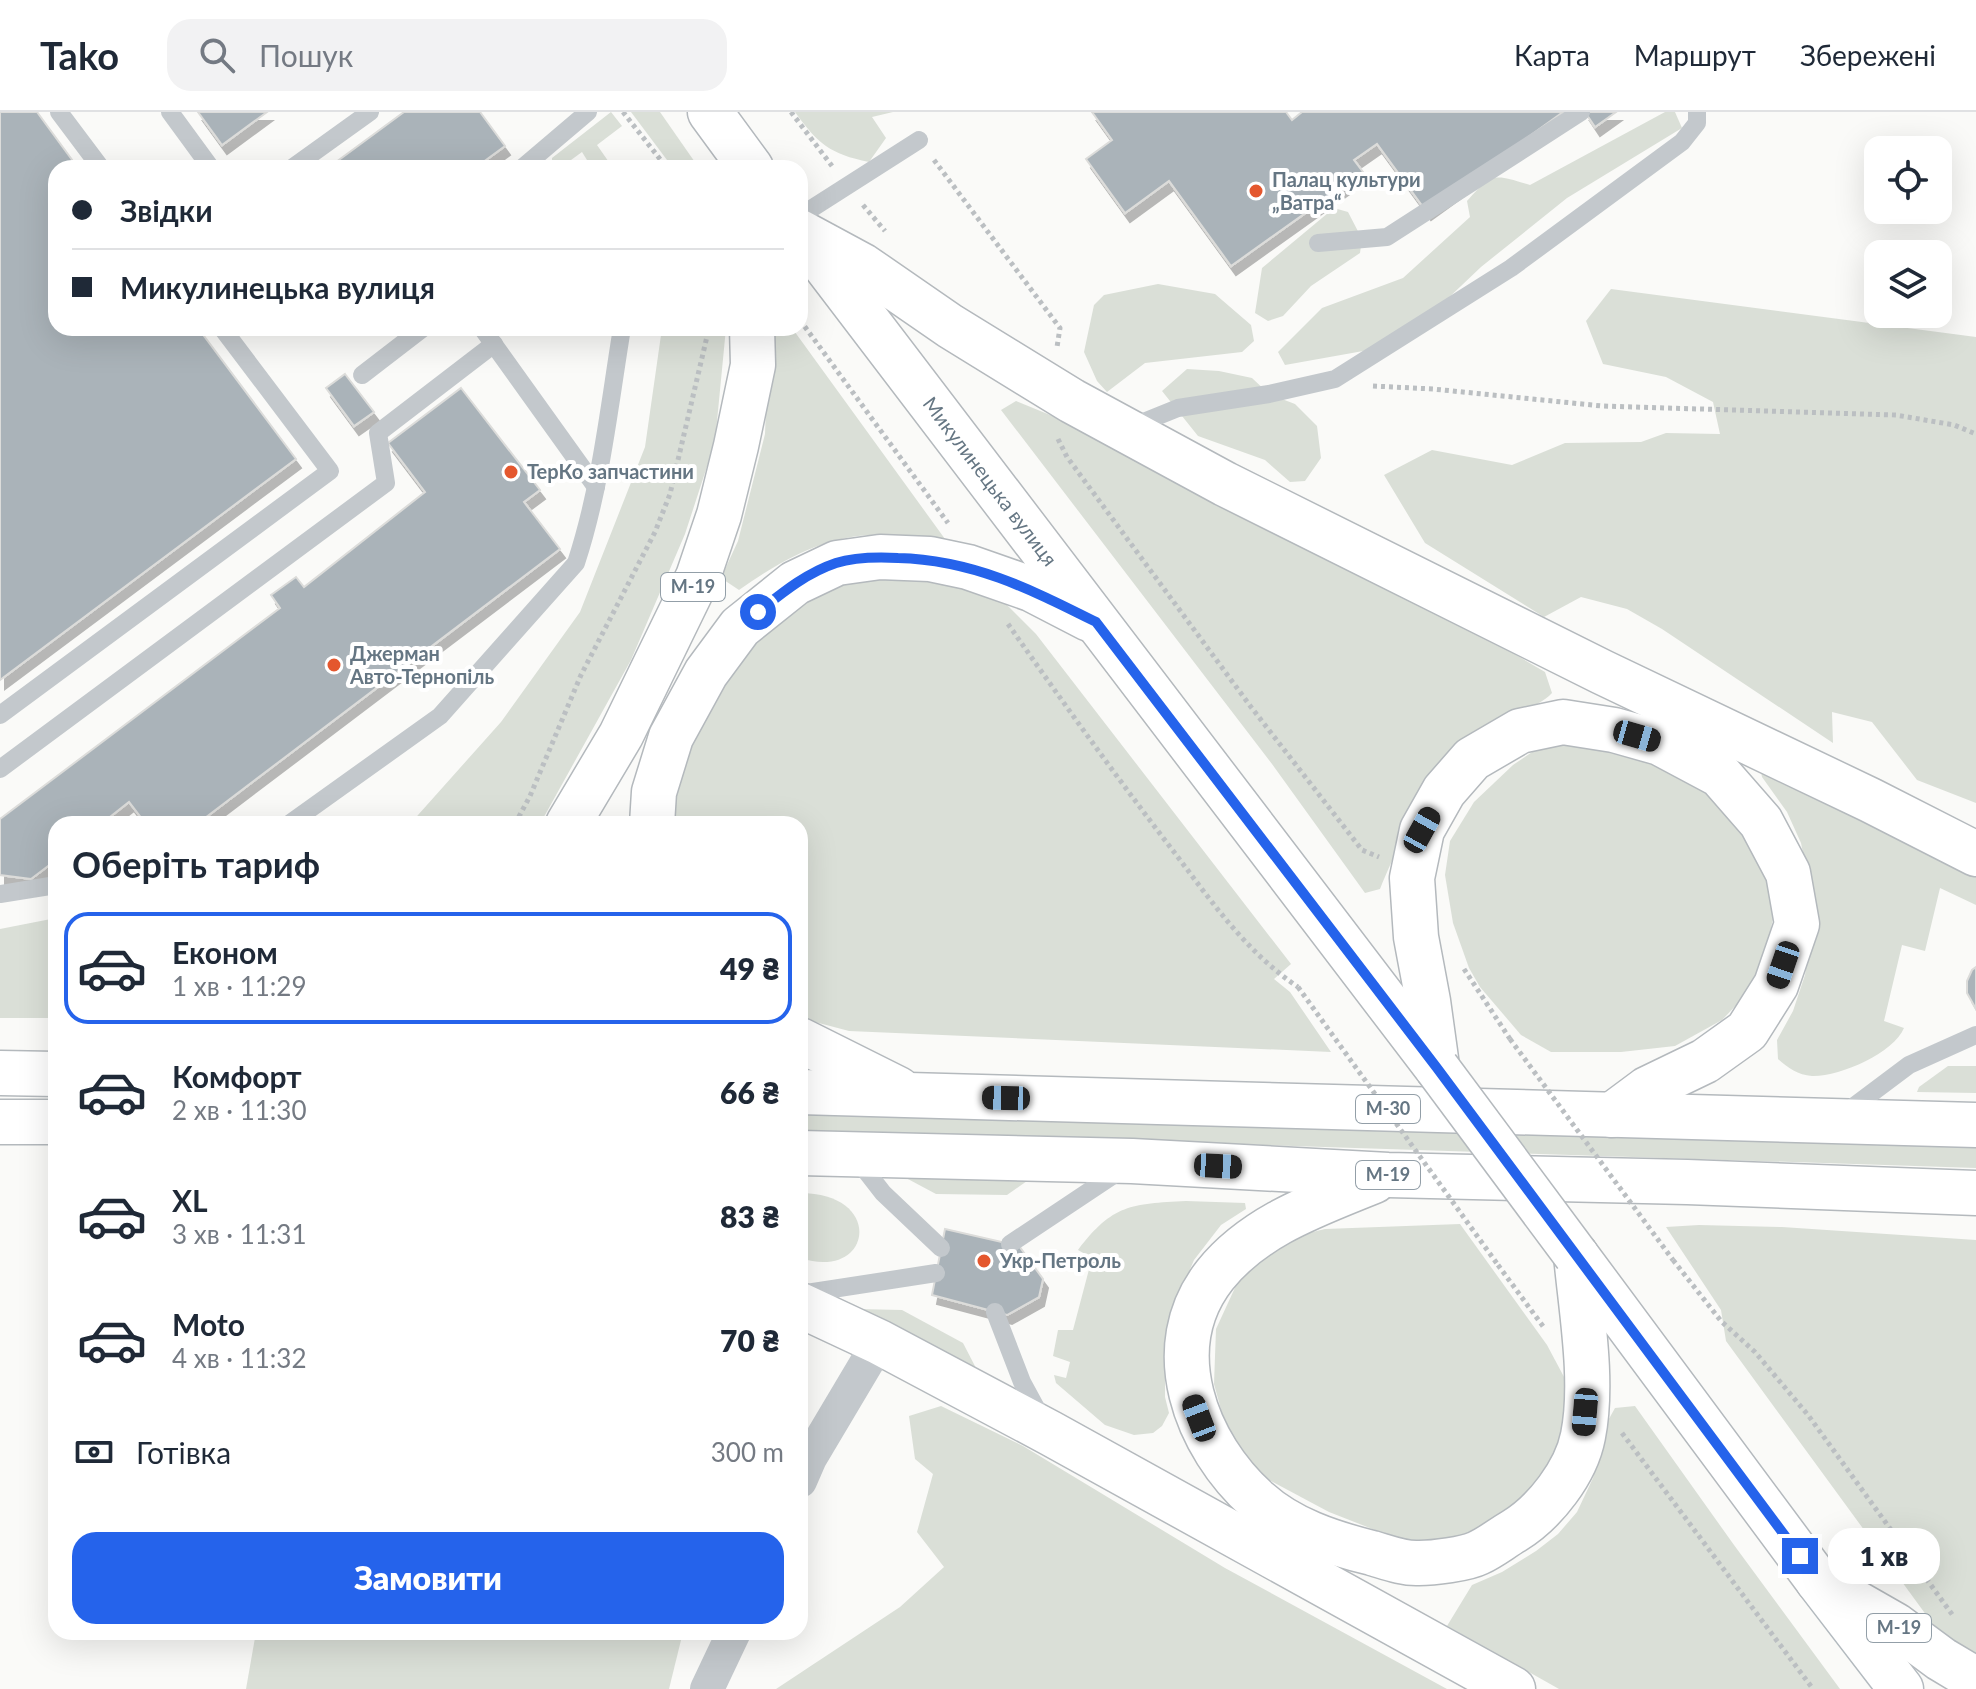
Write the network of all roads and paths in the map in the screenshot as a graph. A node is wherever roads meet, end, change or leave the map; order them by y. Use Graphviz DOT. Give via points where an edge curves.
graph roads {
  1 [pos="59,112"];
  2 [pos="170,112"];
  3 [pos="370,112"];
  4 [pos="588,112"];
  5 [pos="623,112"];
  6 [pos="709,112"];
  7 [pos="1581,112"];
  8 [pos="1697,112"];
  9 [pos="919,140"];
  10 [pos="95,160"];
  11 [pos="205,160"];
  12 [pos="303,160"];
  13 [pos="531,160"];
  14 [pos="661,160"];
  15 [pos="722,160"];
  16 [pos="745,160"];
  17 [pos="808,211"];
  18 [pos="808,237"];
  19 [pos="1318,243"];
  20 [pos="808,244"];
  21 [pos="808,331"];
  22 [pos="228,336"];
  23 [pos="413,336"];
  24 [pos="488,336"];
  25 [pos="621,336"];
  26 [pos="707,336"];
  27 [pos="752,336"];
  28 [pos="494,344"];
  29 [pos="1056,353"];
  30 [pos="362,375"];
  31 [pos="1335,379"];
  32 [pos="1072,401"];
  33 [pos="1125,430"];
  34 [pos="1976,434"];
  35 [pos="596,487"];
  36 [pos="968,567"];
  37 [pos="1005,619"];
  38 [pos="1096,622"];
  39 [pos="0,715"];
  40 [pos="0,769"];
  41 [pos="300,816"];
  42 [pos="519,816"];
  43 [pos="573,816"];
  44 [pos="652,816"];
  45 [pos="1976,854"];
  46 [pos="1412,878"];
  47 [pos="48,886"];
  48 [pos="0,894"];
  49 [pos="1456,957"];
  50 [pos="1976,1035"];
  51 [pos="808,1044"];
  52 [pos="1437,1068"];
  53 [pos="0,1073"];
  54 [pos="48,1074"];
  55 [pos="808,1092"];
  56 [pos="910,1095"];
  57 [pos="1612,1115"];
  58 [pos="1834,1121"];
  59 [pos="0,1122"];
  60 [pos="48,1122"];
  61 [pos="1976,1125"];
  62 [pos="808,1153"];
  63 [pos="854,1155"];
  64 [pos="1132,1161"];
  65 [pos="1388,1175"];
  66 [pos="1976,1193"];
  67 [pos="1010,1244"];
  68 [pos="941,1248"];
  69 [pos="1576,1255"];
  70 [pos="936,1273"];
  71 [pos="808,1293"];
  72 [pos="808,1309"];
  73 [pos="995,1312"];
  74 [pos="1552,1339"];
  75 [pos="879,1342"];
  76 [pos="1587,1388"];
  77 [pos="1050,1433"];
  78 [pos="808,1463"];
  79 [pos="1818,1581"];
  80 [pos="1961,1628"];
  81 [pos="730,1640"];
  82 [pos="1976,1680"];
  83 [pos="707,1689"];
  84 [pos="1513,1689"];
  85 [pos="1813,1689"];
  86 [pos="1901,1689"];
  1 -- 10 [label="lane"];
  2 -- 11 [label="lane"];
  3 -- 12 [label="lane"];
  4 -- 13 [label="lane"];
  5 -- 14 [label="path"];
  6 -- 15 [label="main road"];
  6 -- 16 [label="main road"];
  7 -- 19 [label="lane" via="1387,237"];
  8 -- 31 [label="lane" via="1697,123 1670,151 1511,268"];
  9 -- 17 [label="lane"];
  9 -- 29 [label="path" via="1060,328"];
  18 -- 32 [label="main road" via="863,266"];
  20 -- 38 [label="main road, Микулинецька вулиця / М-19"];
  21 -- 36 [label="path" via="957,536"];
  22 -- 39 [label="lane" via="330,471"];
  23 -- 30 [label="lane"];
  24 -- 28 [label="lane"];
  25 -- 35 [label="lane"];
  26 -- 42 [label="path" via="670,494"];
  27 -- 43 [label="main road, М-19" via="753,365 736,446 698,577 621,735"];
  28 -- 35 [label="lane"];
  28 -- 40 [label="lane" via="378,433 386,483"];
  31 -- 33 [label="lane" via="1178,408"];
  31 -- 34 [label="path" via="1602,406 1896,415"];
  32 -- 33 [label="main road"];
  32 -- 46 [label="path" via="1052,428 1067,457 1362,850"];
  33 -- 45 [label="main road"];
  35 -- 41 [label="lane" via="576,563 440,716"];
  36 -- 38 [label="main road" via="1031,589"];
  36 -- 44 [label="main road" via="880,557 837,563 795,583 740,627 706,673 671,737 654,792"];
  37 -- 74 [label="path, bridge" via="1243,941 1298,987"];
  38 -- 52 [label="main road, Микулинецька вулиця / М-19"];
  46 -- 52 [label="main road"];
  46 -- 57 [label="main road" via="1422,830 1444,791 1472,759 1520,731 1563,722 1660,743 1720,775 1761,822 1788,873 1797,924 1776,985 1747,1031"];
  47 -- 48 [label="lane"];
  49 -- 80 [label="path, bridge" via="1673,1260 1808,1415"];
  50 -- 58 [label="lane" via="1909,1065"];
  51 -- 56 [label="main road"];
  52 -- 69 [label="main road, Микулинецька вулиця / М-19, bridge"];
  53 -- 54 [label="main road"];
  55 -- 56 [label="main road, М-30"];
  56 -- 57 [label="main road, М-30"];
  57 -- 58 [label="main road, М-30"];
  58 -- 61 [label="main road, М-30"];
  59 -- 60 [label="main road"];
  62 -- 63 [label="main road, М-19"];
  63 -- 64 [label="main road, М-19"];
  63 -- 68 [label="lane" via="883,1193"];
  64 -- 65 [label="main road, М-19"];
  64 -- 67 [label="lane"];
  65 -- 66 [label="main road, М-19"];
  65 -- 76 [label="main road" via="1265,1231 1217,1273 1197,1302 1187,1362 1192,1400 1225,1467 1259,1502 1333,1544 1416,1564 1475,1555 1528,1522 1561,1489 1583,1437"];
  69 -- 76 [label="main road"];
  69 -- 79 [label="main road, Микулинецька вулиця / М-19"];
  70 -- 71 [label="lane"];
  72 -- 75 [label="main road"];
  73 -- 77 [label="lane" via="1022,1382"];
  75 -- 77 [label="main road"];
  75 -- 78 [label="street"];
  76 -- 85 [label="path"];
  77 -- 84 [label="main road"];
  79 -- 82 [label="main road, М-19"];
  79 -- 86 [label="main road, Микулинецька вулиця"];
  81 -- 83 [label="street"];
}
